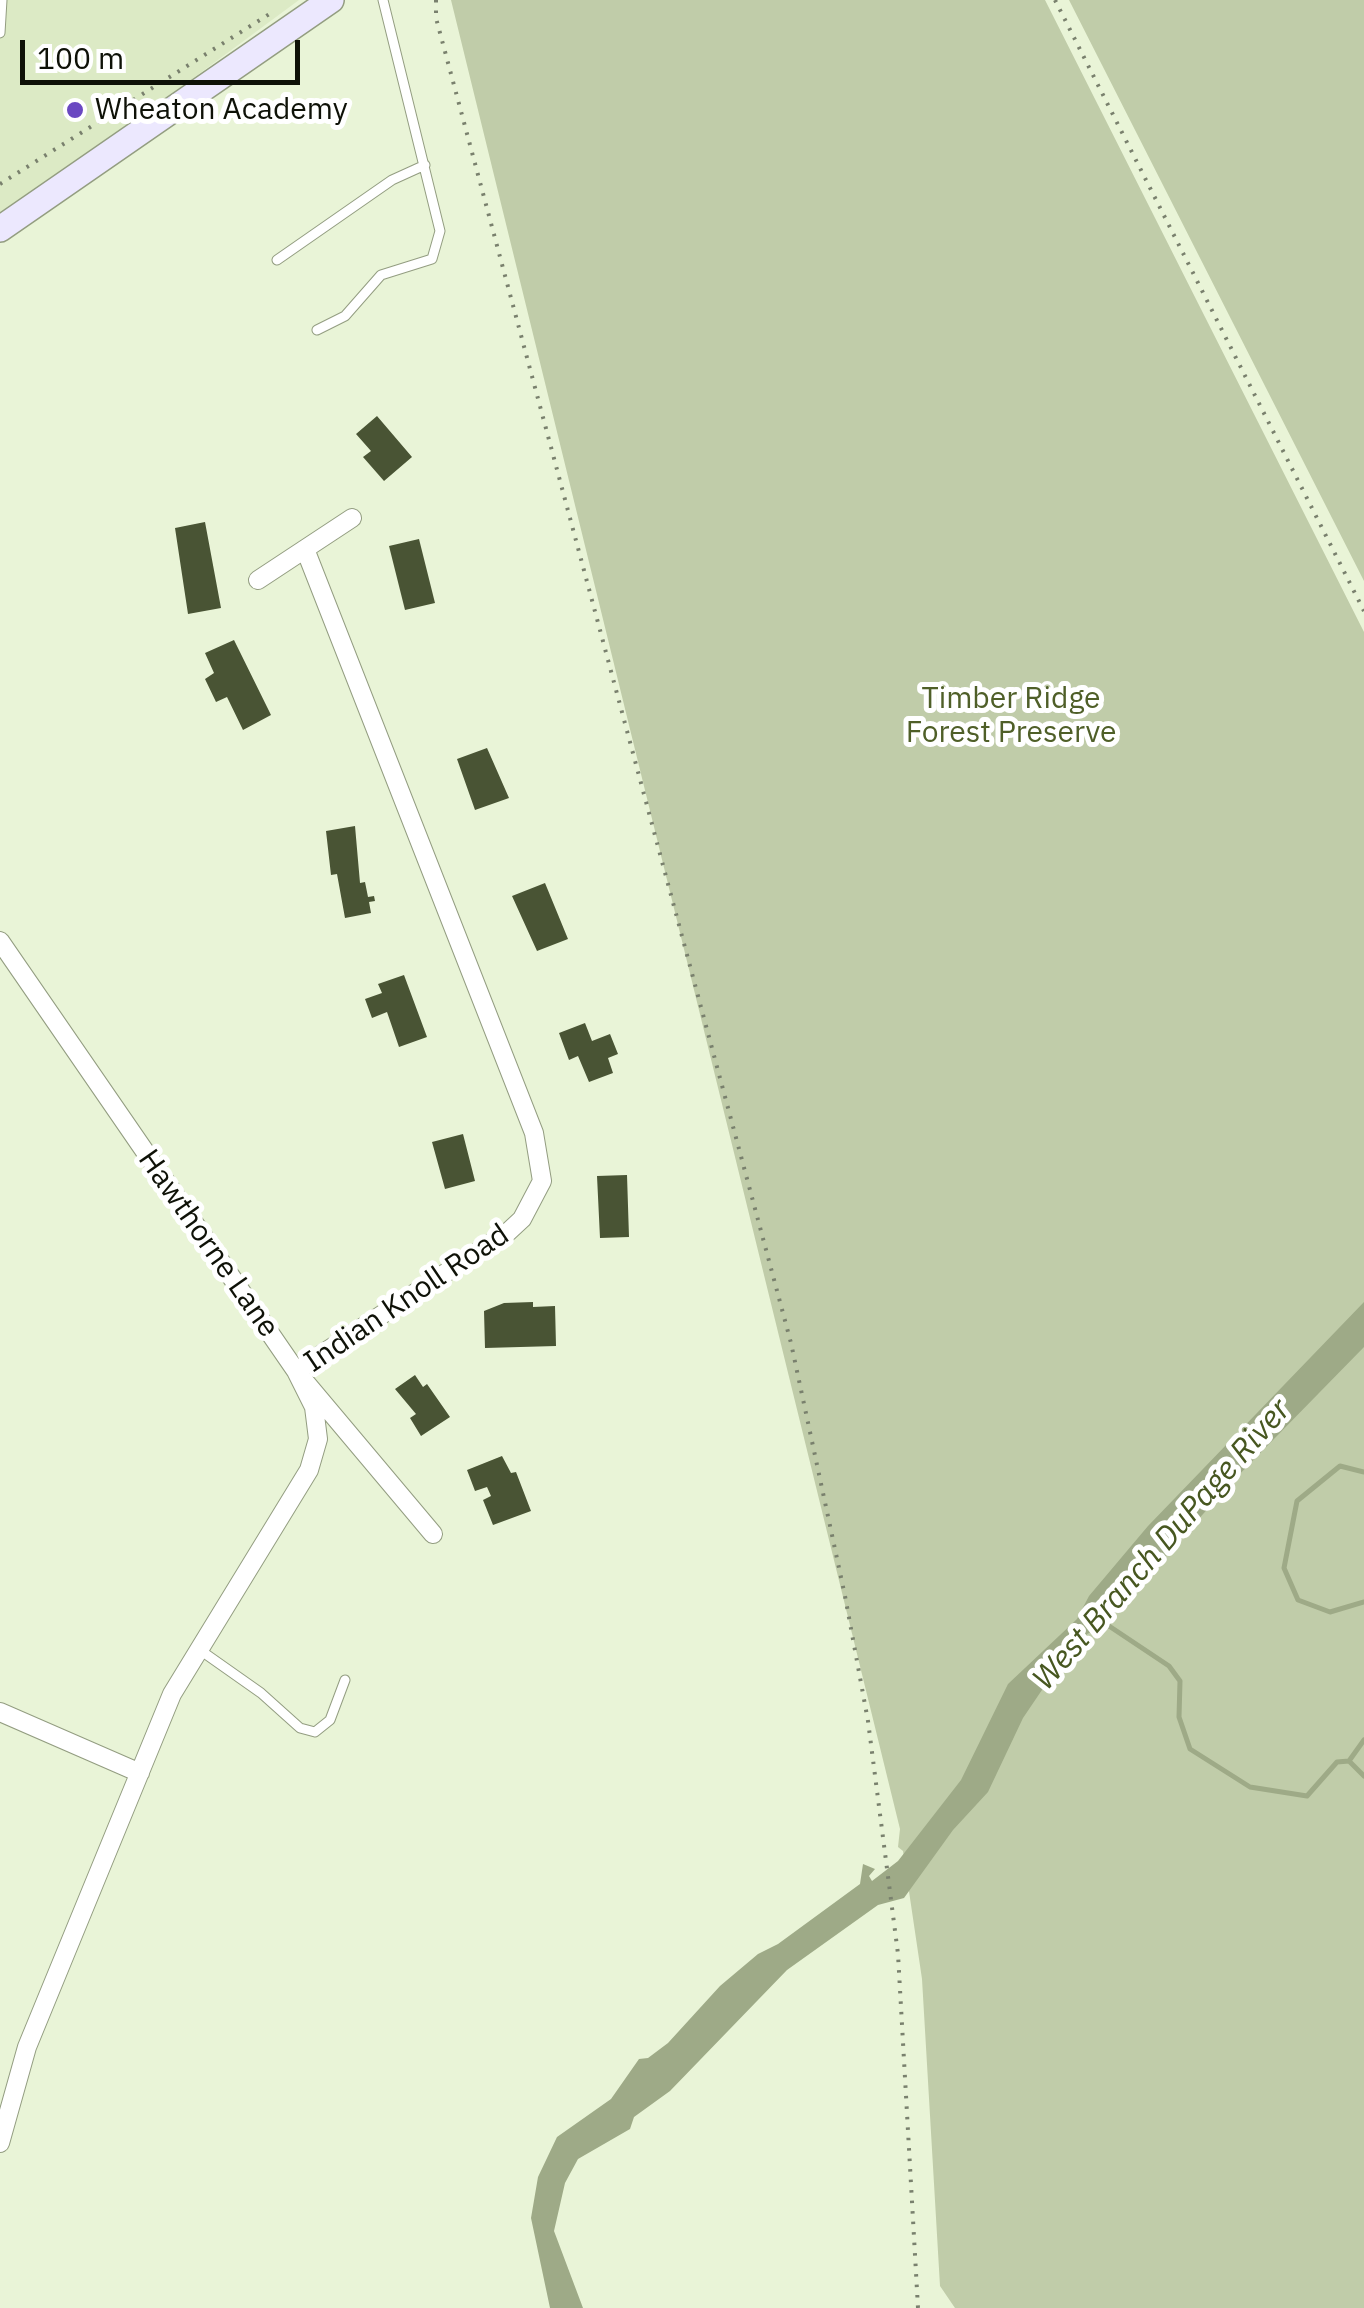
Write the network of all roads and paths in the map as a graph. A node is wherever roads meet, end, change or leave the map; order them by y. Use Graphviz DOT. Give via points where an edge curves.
graph roads {
  1 [pos="2,0"];
  2 [pos="331,0"];
  3 [pos="384,0"];
  4 [pos="436,0"];
  5 [pos="1056,0"];
  6 [pos="274,11"];
  7 [pos="0,33"];
  8 [pos="426,166"];
  9 [pos="0,184"];
  10 [pos="4,218"];
  11 [pos="277,260"];
  12 [pos="317,330"];
  13 [pos="352,518"];
  14 [pos="305,549"];
  15 [pos="258,580"];
  16 [pos="1364,612"];
  17 [pos="0,941"];
  18 [pos="296,1371"];
  19 [pos="432,1534"];
  20 [pos="198,1648"];
  21 [pos="345,1680"];
  22 [pos="0,1712"];
  23 [pos="140,1773"];
  24 [pos="0,2143"];
  25 [pos="918,2308"];
  1 -- 7 [label="lane"];
  2 -- 10 [label="street"];
  3 -- 8 [label="lane"];
  4 -- 25 [label="path" via="791,1343 845,1596 892,1912"];
  5 -- 16 [label="path"];
  6 -- 9 [label="path"];
  8 -- 11 [label="lane" via="392,180"];
  8 -- 12 [label="lane" via="440,231 432,258 381,275 345,316"];
  13 -- 14 [label="street"];
  14 -- 15 [label="street"];
  14 -- 18 [label="street, Indian Knoll Road" via="534,1133 542,1181 508,1232"];
  17 -- 18 [label="street, Hawthorne Lane"];
  18 -- 19 [label="street, Hawthorne Lane"];
  18 -- 20 [label="street, Indian Knoll Road" via="314,1407 318,1440 310,1470"];
  20 -- 21 [label="lane" via="314,1732 330,1720"];
  20 -- 23 [label="street, Indian Knoll Road"];
  22 -- 23 [label="street"];
  23 -- 24 [label="street, Indian Knoll Road" via="27,2047"];
}
